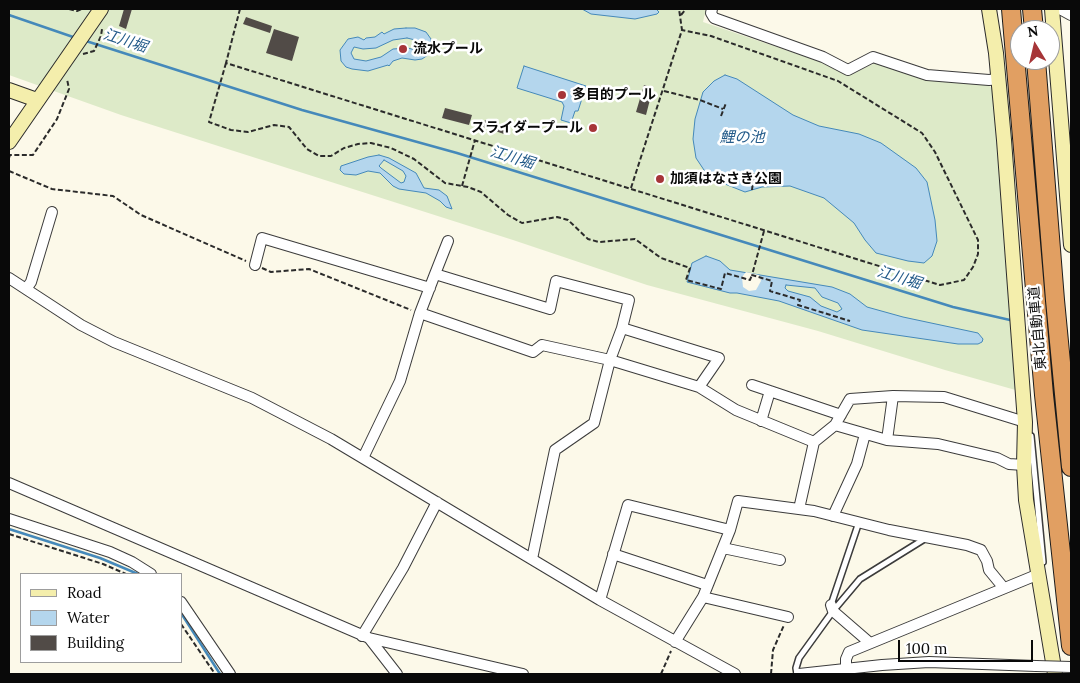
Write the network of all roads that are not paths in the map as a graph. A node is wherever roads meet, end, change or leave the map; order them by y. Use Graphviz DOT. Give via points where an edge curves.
graph roads {
  1 [pos="101,9"];
  2 [pos="712,9"];
  3 [pos="989,9"];
  4 [pos="1011,9"];
  5 [pos="1052,9"];
  6 [pos="1060,9"];
  7 [pos="1071,15"];
  8 [pos="1037,70"];
  9 [pos="998,79"];
  10 [pos="9,90"];
  11 [pos="38,100"];
  12 [pos="9,142"];
  13 [pos="52,212"];
  14 [pos="448,241"];
  15 [pos="1071,245"];
  16 [pos="255,265"];
  17 [pos="435,274"];
  18 [pos="9,278"];
  19 [pos="430,288"];
  20 [pos="26,290"];
  21 [pos="420,313"];
  22 [pos="622,328"];
  23 [pos="610,360"];
  24 [pos="752,385"];
  25 [pos="699,387"];
  26 [pos="770,391"];
  27 [pos="893,396"];
  28 [pos="841,415"];
  29 [pos="761,421"];
  30 [pos="1025,422"];
  31 [pos="836,425"];
  32 [pos="865,434"];
  33 [pos="887,440"];
  34 [pos="814,442"];
  35 [pos="364,458"];
  36 [pos="1024,465"];
  37 [pos="1071,467"];
  38 [pos="10,486"];
  39 [pos="437,502"];
  40 [pos="800,509"];
  41 [pos="834,516"];
  42 [pos="9,519"];
  43 [pos="859,522"];
  44 [pos="730,530"];
  45 [pos="927,537"];
  46 [pos="723,548"];
  47 [pos="614,554"];
  48 [pos="532,559"];
  49 [pos="780,560"];
  50 [pos="149,573"];
  51 [pos="1039,574"];
  52 [pos="707,585"];
  53 [pos="1003,587"];
  54 [pos="703,597"];
  55 [pos="600,600"];
  56 [pos="182,603"];
  57 [pos="832,608"];
  58 [pos="788,617"];
  59 [pos="365,637"];
  60 [pos="675,642"];
  61 [pos="870,643"];
  62 [pos="1071,646"];
  63 [pos="1071,667"];
  64 [pos="846,668"];
  65 [pos="230,674"];
  66 [pos="397,674"];
  67 [pos="523,674"];
  68 [pos="735,674"];
  69 [pos="798,674"];
  70 [pos="1055,674"];
  1 -- 11 [label="street" via="77,51"];
  2 -- 9 [label="street" via="714,18 822,57 848,70 873,57 927,75"];
  3 -- 9 [label="street"];
  4 -- 62 [label="highway, 東北自動車道" via="1044,395"];
  5 -- 15 [label="street"];
  6 -- 7 [label="street"];
  8 -- 37 [label="highway, 東北自動車道"];
  9 -- 30 [label="street"];
  10 -- 11 [label="street"];
  11 -- 12 [label="street"];
  13 -- 20 [label="street"];
  14 -- 17 [label="street"];
  16 -- 19 [label="street" via="262,238"];
  17 -- 19 [label="street"];
  17 -- 22 [label="street" via="550,309 556,281 629,300"];
  18 -- 20 [label="street"];
  19 -- 21 [label="street"];
  20 -- 35 [label="street" via="81,326 252,398"];
  21 -- 23 [label="street" via="533,352 542,345"];
  21 -- 35 [label="street" via="400,381"];
  22 -- 23 [label="street"];
  22 -- 25 [label="street" via="719,358"];
  23 -- 25 [label="street"];
  23 -- 48 [label="street" via="594,423 555,450"];
  24 -- 26 [label="street"];
  25 -- 29 [label="street"];
  26 -- 28 [label="street"];
  26 -- 29 [label="street"];
  27 -- 28 [label="street" via="850,399"];
  27 -- 30 [label="street" via="944,397"];
  27 -- 33 [label="street"];
  28 -- 31 [label="street"];
  29 -- 34 [label="street"];
  30 -- 36 [label="street"];
  30 -- 51 [label="lane" via="1031,439 1042,557"];
  31 -- 32 [label="street"];
  31 -- 34 [label="street"];
  32 -- 33 [label="street"];
  32 -- 41 [label="street" via="857,464"];
  33 -- 36 [label="street" via="938,444 997,458 1009,464"];
  34 -- 40 [label="street"];
  35 -- 39 [label="street"];
  36 -- 51 [label="street"];
  38 -- 59 [label="street"];
  39 -- 48 [label="street"];
  39 -- 59 [label="street"];
  40 -- 41 [label="street"];
  40 -- 44 [label="street" via="738,501"];
  41 -- 43 [label="street"];
  42 -- 50 [label="street" via="110,552"];
  43 -- 45 [label="street"];
  43 -- 57 [label="lane"];
  44 -- 46 [label="street"];
  44 -- 47 [label="street" via="628,505"];
  45 -- 53 [label="street" via="981,550 989,570"];
  45 -- 57 [label="lane" via="860,579"];
  46 -- 49 [label="street"];
  46 -- 52 [label="street"];
  47 -- 52 [label="street"];
  47 -- 55 [label="street"];
  48 -- 55 [label="street"];
  51 -- 53 [label="street"];
  51 -- 70 [label="street"];
  52 -- 54 [label="street"];
  53 -- 61 [label="street"];
  54 -- 58 [label="street"];
  54 -- 60 [label="street"];
  55 -- 60 [label="street"];
  56 -- 65 [label="street"];
  57 -- 61 [label="street"];
  57 -- 69 [label="lane" via="799,658"];
  59 -- 66 [label="street"];
  59 -- 67 [label="street"];
  60 -- 68 [label="street"];
  61 -- 64 [label="street" via="849,652"];
  63 -- 64 [label="street, bridge" via="929,662"];
  64 -- 69 [label="street"];
}
